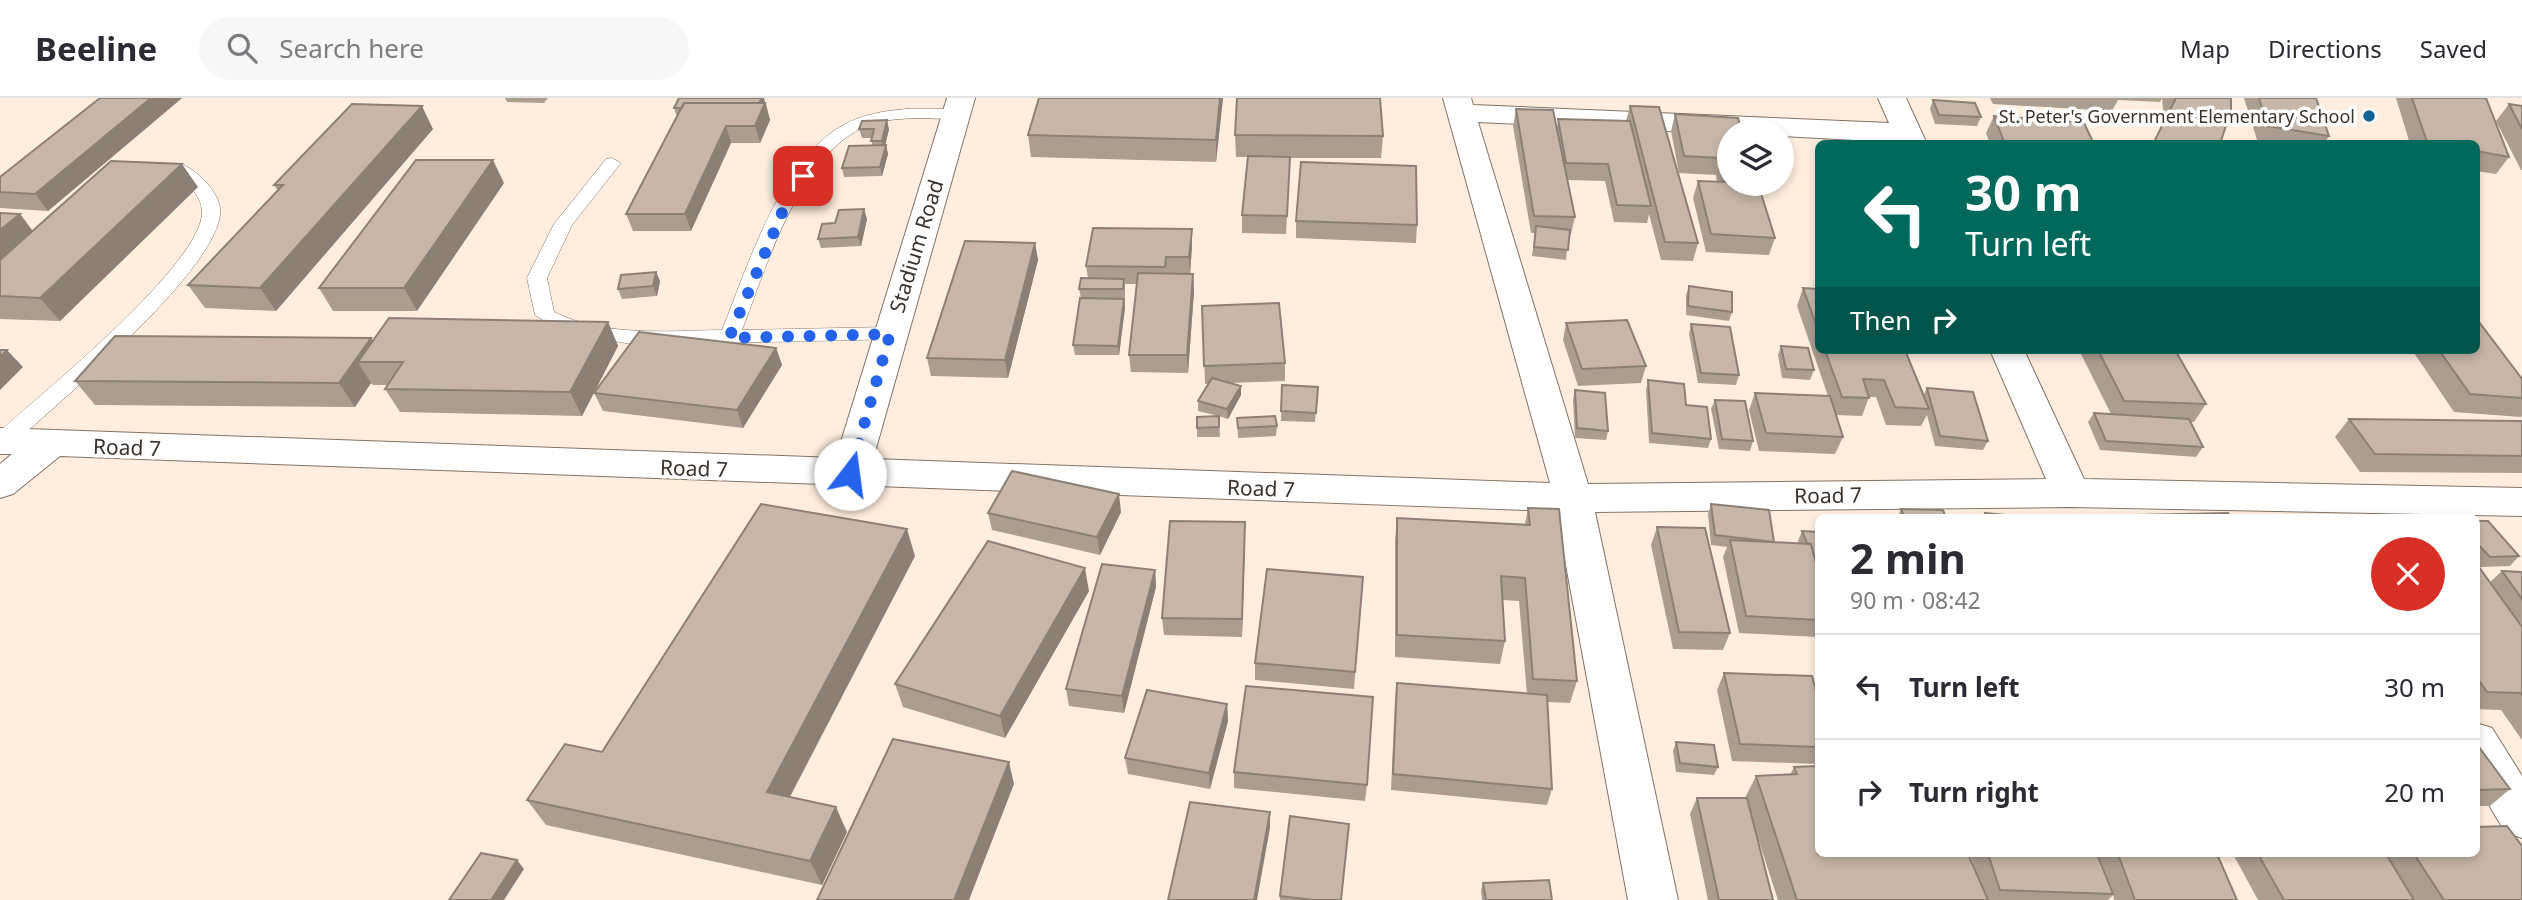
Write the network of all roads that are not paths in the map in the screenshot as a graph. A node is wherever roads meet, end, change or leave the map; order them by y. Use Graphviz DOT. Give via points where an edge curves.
graph roads {
  1 [pos="1892,98"];
  2 [pos="1460,105"];
  3 [pos="958,106"];
  4 [pos="1911,138"];
  5 [pos="612,163"];
  6 [pos="179,169"];
  7 [pos="890,334"];
  8 [pos="729,338"];
  9 [pos="2009,354"];
  10 [pos="1,441"];
  11 [pos="49,444"];
  12 [pos="850,474"];
  13 [pos="0,484"];
  14 [pos="2071,493"];
  15 [pos="1573,498"];
  16 [pos="2522,502"];
  17 [pos="2332,508"];
  18 [pos="2480,749"];
  19 [pos="2522,817"];
  20 [pos="1653,900"];
  1 -- 4 [label="street"];
  2 -- 4 [label="street"];
  2 -- 15 [label="street"];
  3 -- 7 [label="street, Stadium Road"];
  3 -- 8 [label="lane" via="860,122 830,140 790,194"];
  5 -- 8 [label="lane" via="563,224 537,278 545,315 571,328 638,338"];
  6 -- 10 [label="lane" via="208,195 211,216 201,240 174,280"];
  7 -- 8 [label="lane"];
  7 -- 12 [label="street, Stadium Road"];
  9 -- 14 [label="street"];
  10 -- 11 [label="street, Road 7"];
  11 -- 12 [label="street, Road 7"];
  11 -- 13 [label="street"];
  12 -- 15 [label="street, Road 7"];
  14 -- 15 [label="street, Road 7"];
  14 -- 17 [label="street, Road 7"];
  15 -- 20 [label="street"];
  16 -- 17 [label="street, Road 7"];
  18 -- 19 [label="street"];
}
